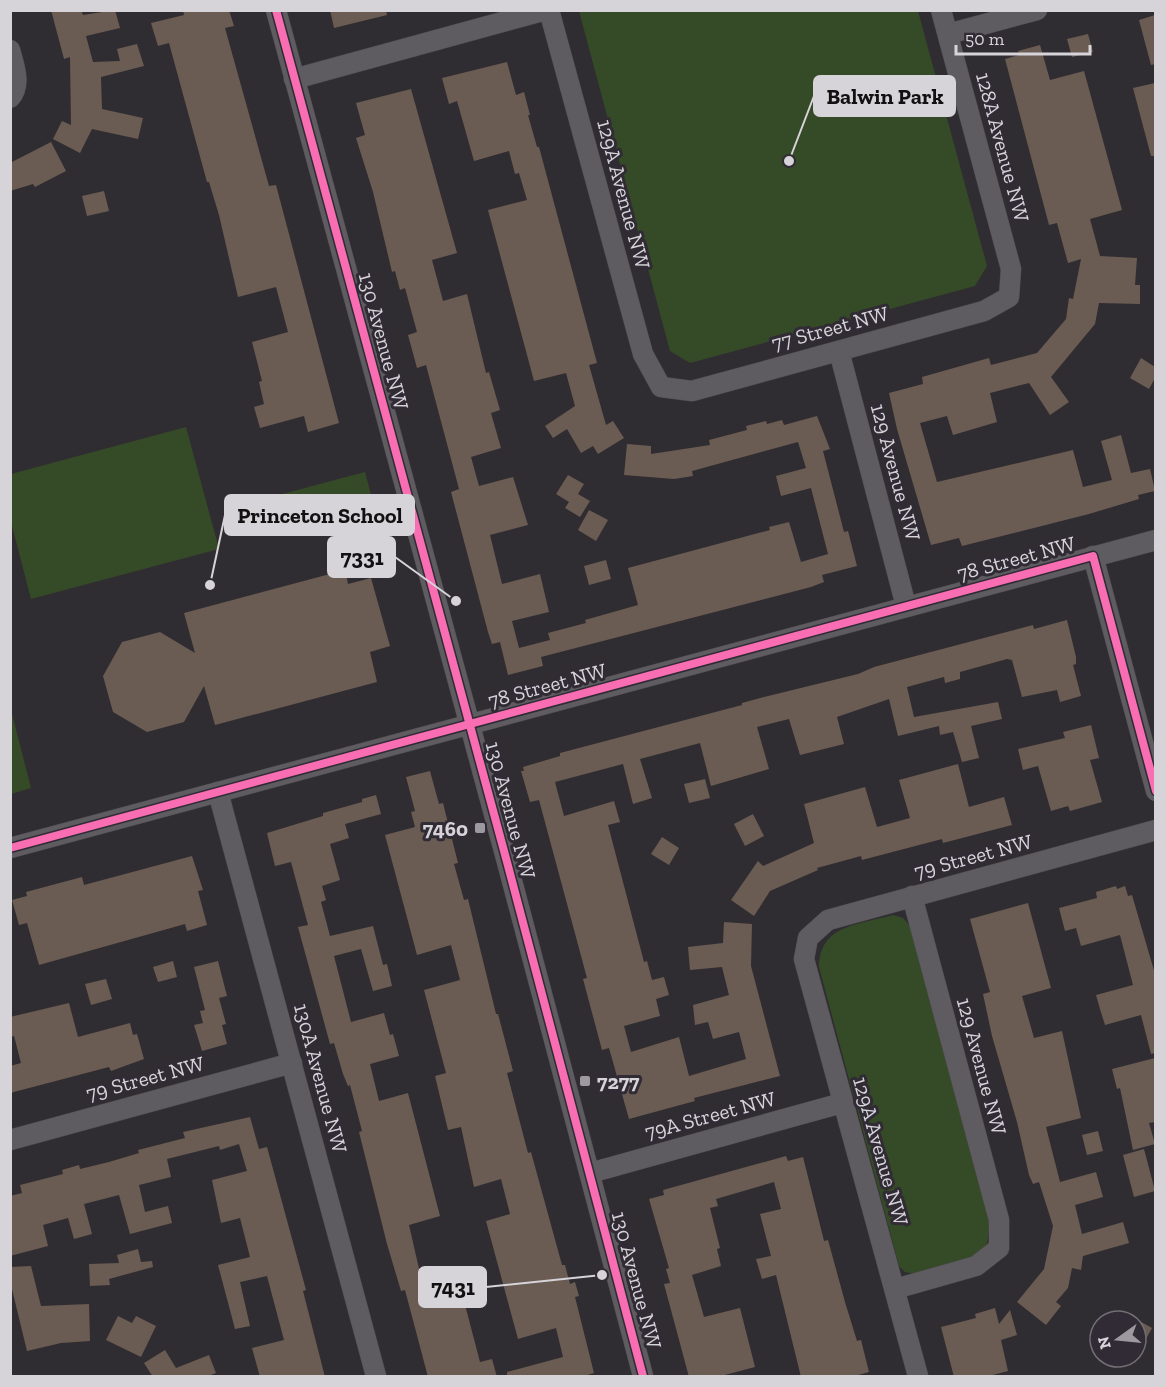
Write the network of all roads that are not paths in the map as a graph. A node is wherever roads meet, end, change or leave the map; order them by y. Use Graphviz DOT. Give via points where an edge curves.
graph roads {
  1 [pos="276,10"];
  2 [pos="548,10"];
  3 [pos="941,10"];
  4 [pos="1037,10"];
  5 [pos="948,34"];
  6 [pos="10,50"];
  7 [pos="294,79"];
  8 [pos="10,98"];
  9 [pos="1009,297"];
  10 [pos="839,351"];
  11 [pos="661,387"];
  12 [pos="1155,540"];
  13 [pos="1093,556"];
  14 [pos="906,606"];
  15 [pos="469,724"];
  16 [pos="1155,791"];
  17 [pos="218,792"];
  18 [pos="1155,830"];
  19 [pos="10,848"];
  20 [pos="912,896"];
  21 [pos="808,938"];
  22 [pos="292,1063"];
  23 [pos="842,1104"];
  24 [pos="10,1140"];
  25 [pos="590,1173"];
  26 [pos="895,1289"];
  27 [pos="376,1377"];
  28 [pos="643,1377"];
  29 [pos="918,1377"];
  1 -- 7 [label="street, 130 Avenue NW"];
  2 -- 7 [label="street"];
  2 -- 11 [label="street, 129A Avenue NW" via="643,354"];
  3 -- 5 [label="street, 128A Avenue NW"];
  4 -- 5 [label="street"];
  5 -- 9 [label="street, 128A Avenue NW" via="1011,269"];
  6 -- 8 [label="street" via="17,75"];
  7 -- 15 [label="street, 130 Avenue NW"];
  9 -- 10 [label="street, 77 Street NW" via="984,311"];
  10 -- 11 [label="street, 77 Street NW" via="692,391"];
  10 -- 14 [label="street, 129 Avenue NW"];
  12 -- 13 [label="street, 78 Street NW"];
  13 -- 14 [label="street, 78 Street NW"];
  13 -- 16 [label="street"];
  14 -- 15 [label="street, 78 Street NW"];
  15 -- 17 [label="street, 78 Street NW"];
  15 -- 25 [label="street, 130 Avenue NW"];
  17 -- 19 [label="street, 78 Street NW"];
  17 -- 22 [label="street, 130A Avenue NW"];
  18 -- 20 [label="street, 79 Street NW"];
  20 -- 21 [label="street, 79 Street NW" via="828,920"];
  20 -- 26 [label="street, 129 Avenue NW" via="999,1220 999,1248 976,1266"];
  21 -- 23 [label="street, 129A Avenue NW" via="804,959"];
  22 -- 24 [label="street, 79 Street NW"];
  22 -- 27 [label="street, 130A Avenue NW"];
  23 -- 25 [label="street, 79A Street NW"];
  23 -- 26 [label="street, 129A Avenue NW"];
  25 -- 28 [label="street, 130 Avenue NW"];
  26 -- 29 [label="street, 129A Avenue NW"];
}
